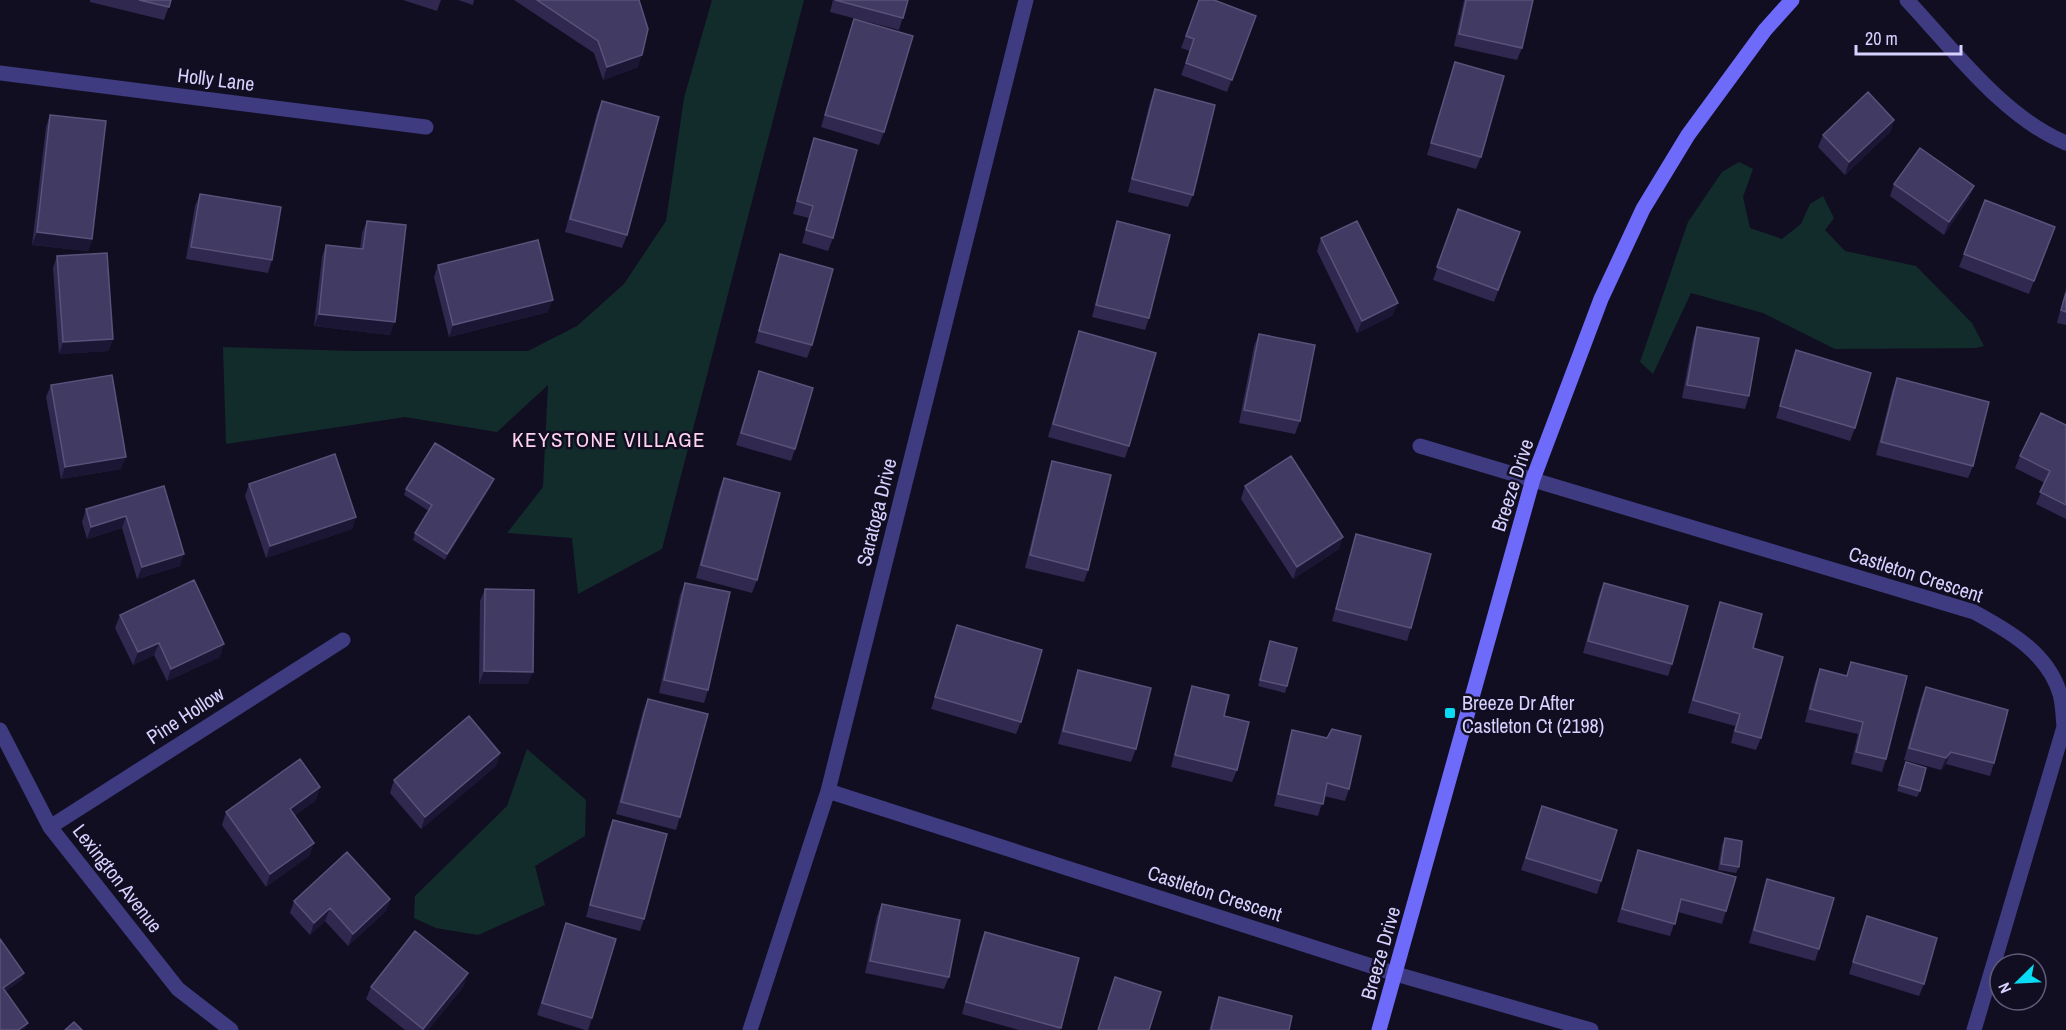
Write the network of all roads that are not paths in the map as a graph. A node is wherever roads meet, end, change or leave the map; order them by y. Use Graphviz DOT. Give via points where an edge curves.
graph roads {
  1 [pos="1026,0"];
  2 [pos="1792,0"];
  3 [pos="1907,0"];
  4 [pos="0,73"];
  5 [pos="426,127"];
  6 [pos="2066,142"];
  7 [pos="1420,446"];
  8 [pos="1533,479"];
  9 [pos="343,640"];
  10 [pos="0,730"];
  11 [pos="828,791"];
  12 [pos="50,826"];
  13 [pos="1396,974"];
  14 [pos="231,1030"];
  15 [pos="750,1030"];
  16 [pos="1380,1030"];
  17 [pos="1591,1030"];
  18 [pos="1974,1030"];
  1 -- 11 [label="street, Saratoga Drive"];
  2 -- 8 [label="street, Breeze Drive" via="1765,30 1688,135 1643,209 1601,299"];
  3 -- 6 [label="street" via="2009,107 2044,134"];
  4 -- 5 [label="street, Holly Lane"];
  7 -- 8 [label="street, Castleton Crescent"];
  8 -- 13 [label="street, Breeze Drive"];
  8 -- 18 [label="street, Castleton Crescent" via="1974,612 2010,632 2041,659 2060,693 2064,727"];
  9 -- 12 [label="street, Pine Hollow"];
  10 -- 12 [label="street, Lexington Avenue"];
  11 -- 13 [label="street, Castleton Crescent"];
  11 -- 15 [label="street, Saratoga Drive"];
  12 -- 14 [label="street, Lexington Avenue" via="178,989"];
  13 -- 16 [label="street, Breeze Drive"];
  13 -- 17 [label="street, Castleton Crescent"];
}
